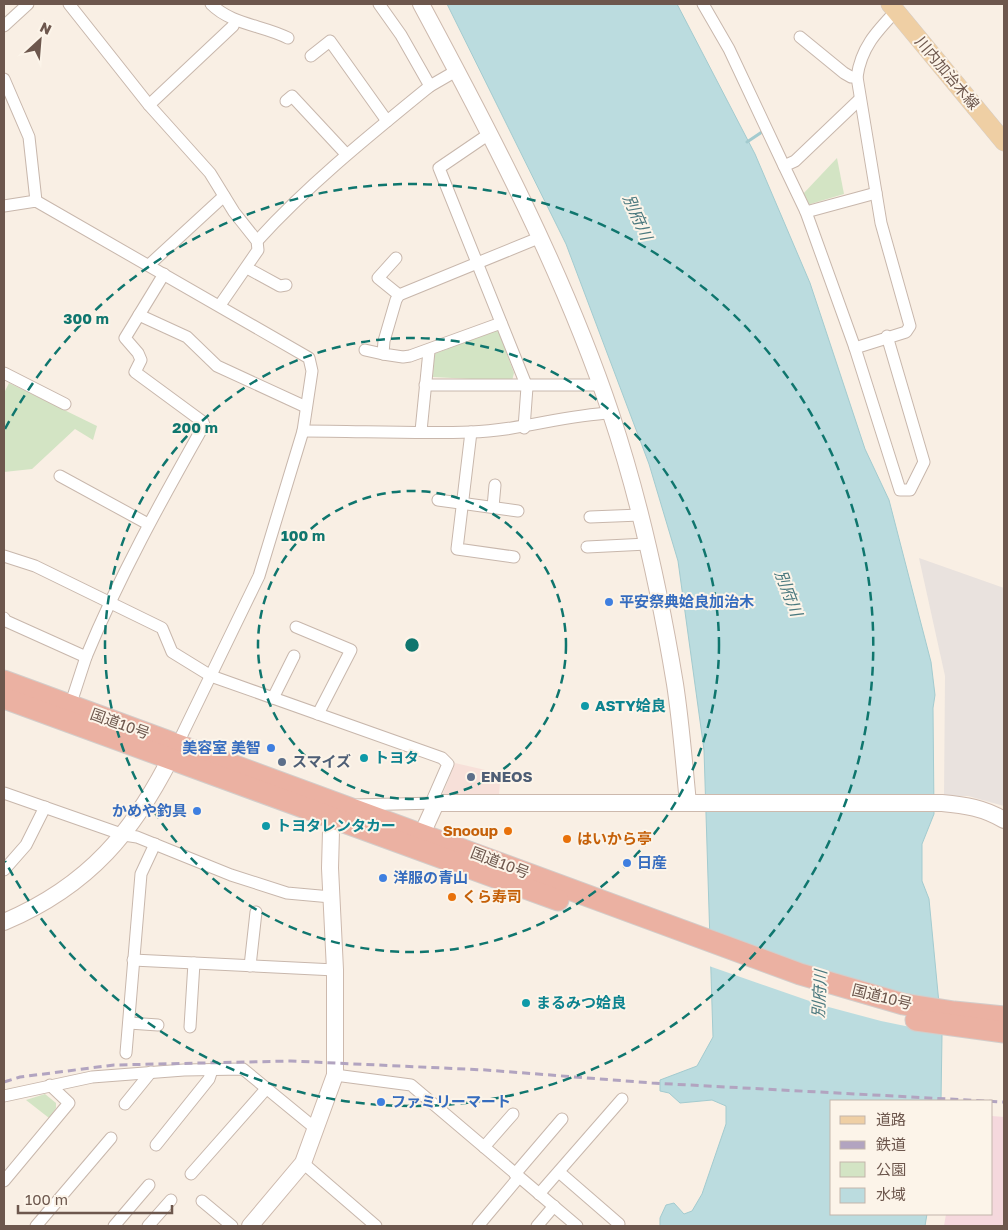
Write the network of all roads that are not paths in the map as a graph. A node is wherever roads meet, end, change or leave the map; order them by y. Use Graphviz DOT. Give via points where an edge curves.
graph roads {
  1 [pos="28,4"];
  2 [pos="69,4"];
  3 [pos="211,4"];
  4 [pos="378,4"];
  5 [pos="421,4"];
  6 [pos="703,4"];
  7 [pos="893,8"];
  8 [pos="236,21"];
  9 [pos="4,26"];
  10 [pos="800,37"];
  11 [pos="288,38"];
  12 [pos="310,56"];
  13 [pos="456,70"];
  14 [pos="857,77"];
  15 [pos="5,84"];
  16 [pos="430,86"];
  17 [pos="860,99"];
  18 [pos="286,100"];
  19 [pos="149,105"];
  20 [pos="387,121"];
  21 [pos="489,134"];
  22 [pos="1004,142"];
  23 [pos="346,154"];
  24 [pos="784,166"];
  25 [pos="876,193"];
  26 [pos="224,196"];
  27 [pos="36,201"];
  28 [pos="4,206"];
  29 [pos="806,212"];
  30 [pos="541,237"];
  31 [pos="258,241"];
  32 [pos="396,258"];
  33 [pos="478,263"];
  34 [pos="149,266"];
  35 [pos="247,268"];
  36 [pos="164,274"];
  37 [pos="286,285"];
  38 [pos="399,295"];
  39 [pos="220,305"];
  40 [pos="139,315"];
  41 [pos="501,323"];
  42 [pos="887,336"];
  43 [pos="855,348"];
  44 [pos="365,350"];
  45 [pos="429,351"];
  46 [pos="383,354"];
  47 [pos="4,373"];
  48 [pos="425,385"];
  49 [pos="599,385"];
  50 [pos="526,386"];
  51 [pos="64,404"];
  52 [pos="306,407"];
  53 [pos="611,413"];
  54 [pos="524,428"];
  55 [pos="303,431"];
  56 [pos="421,431"];
  57 [pos="471,432"];
  58 [pos="60,476"];
  59 [pos="495,485"];
  60 [pos="438,500"];
  61 [pos="463,504"];
  62 [pos="493,508"];
  63 [pos="518,511"];
  64 [pos="640,515"];
  65 [pos="590,518"];
  66 [pos="148,524"];
  67 [pos="647,544"];
  68 [pos="587,547"];
  69 [pos="4,556"];
  70 [pos="514,557"];
  71 [pos="109,602"];
  72 [pos="4,618"];
  73 [pos="296,626"];
  74 [pos="294,656"];
  75 [pos="86,658"];
  76 [pos="211,676"];
  77 [pos="4,681"];
  78 [pos="4,698"];
  79 [pos="273,698"];
  80 [pos="70,706"];
  81 [pos="318,714"];
  82 [pos="173,752"];
  83 [pos="4,793"];
  84 [pos="695,802"];
  85 [pos="433,803"];
  86 [pos="45,807"];
  87 [pos="336,812"];
  88 [pos="1004,820"];
  89 [pos="124,835"];
  90 [pos="419,841"];
  91 [pos="155,844"];
  92 [pos="4,870"];
  93 [pos="331,897"];
  94 [pos="256,912"];
  95 [pos="4,922"];
  96 [pos="133,960"];
  97 [pos="194,963"];
  98 [pos="250,966"];
  99 [pos="335,970"];
  100 [pos="1004,1017"];
  101 [pos="953,1019"];
  102 [pos="128,1023"];
  103 [pos="158,1025"];
  104 [pos="190,1028"];
  105 [pos="1004,1032"];
  106 [pos="126,1053"];
  107 [pos="212,1070"];
  108 [pos="151,1072"];
  109 [pos="335,1075"];
  110 [pos="50,1085"];
  111 [pos="266,1089"];
  112 [pos="8,1096"];
  113 [pos="622,1099"];
  114 [pos="125,1104"];
  115 [pos="4,1105"];
  116 [pos="513,1114"];
  117 [pos="562,1119"];
  118 [pos="316,1129"];
  119 [pos="111,1138"];
  120 [pos="156,1145"];
  121 [pos="484,1147"];
  122 [pos="303,1163"];
  123 [pos="559,1172"];
  124 [pos="191,1174"];
  125 [pos="517,1175"];
  126 [pos="4,1181"];
  127 [pos="149,1185"];
  128 [pos="539,1194"];
  129 [pos="171,1200"];
  130 [pos="202,1201"];
  131 [pos="554,1206"];
  132 [pos="619,1224"];
  133 [pos="36,1226"];
  134 [pos="114,1226"];
  135 [pos="148,1226"];
  136 [pos="232,1226"];
  137 [pos="250,1226"];
  138 [pos="376,1226"];
  139 [pos="478,1226"];
  140 [pos="537,1226"];
  141 [pos="576,1226"];
  1 -- 9 [label="street"];
  2 -- 19 [label="street"];
  3 -- 8 [label="street"];
  4 -- 16 [label="street" via="401,35"];
  5 -- 13 [label="street"];
  6 -- 24 [label="street" via="729,49"];
  7 -- 14 [label="street" via="872,36 859,62"];
  7 -- 22 [label="main road, 川内加治木線"];
  8 -- 11 [label="street" via="270,29"];
  8 -- 19 [label="street"];
  10 -- 14 [label="street" via="844,73"];
  12 -- 20 [label="street" via="330,40"];
  13 -- 16 [label="street"];
  13 -- 21 [label="street"];
  14 -- 17 [label="street"];
  15 -- 27 [label="street" via="29,138"];
  16 -- 20 [label="street"];
  17 -- 24 [label="street" via="795,161"];
  17 -- 25 [label="street"];
  18 -- 23 [label="street" via="292,96"];
  19 -- 26 [label="street" via="210,174"];
  20 -- 23 [label="street"];
  21 -- 30 [label="street"];
  21 -- 33 [label="street" via="439,168"];
  23 -- 31 [label="street"];
  24 -- 29 [label="street"];
  25 -- 29 [label="street"];
  25 -- 42 [label="street" via="895,280 910,326 906,332"];
  26 -- 31 [label="street"];
  26 -- 34 [label="street"];
  27 -- 28 [label="street"];
  27 -- 34 [label="street"];
  29 -- 43 [label="street"];
  30 -- 33 [label="street"];
  30 -- 49 [label="street"];
  31 -- 35 [label="street" via="258,250"];
  32 -- 38 [label="street" via="378,278"];
  33 -- 38 [label="street"];
  33 -- 41 [label="street"];
  34 -- 36 [label="street"];
  35 -- 37 [label="street" via="280,286"];
  35 -- 39 [label="street"];
  36 -- 39 [label="street"];
  36 -- 40 [label="street"];
  38 -- 46 [label="street"];
  39 -- 52 [label="street" via="309,358 312,370"];
  40 -- 52 [label="street" via="187,337 217,366"];
  40 -- 66 [label="street" via="125,338 138,353 140,360 135,372 204,425"];
  41 -- 45 [label="street"];
  41 -- 50 [label="street"];
  42 -- 43 [label="street"];
  42 -- 43 [label="street" via="924,462 910,490 900,490"];
  44 -- 46 [label="street"];
  45 -- 46 [label="street" via="403,357"];
  45 -- 48 [label="street"];
  47 -- 51 [label="street"];
  48 -- 50 [label="street"];
  48 -- 56 [label="street"];
  49 -- 50 [label="street"];
  49 -- 53 [label="street"];
  50 -- 54 [label="street"];
  52 -- 55 [label="street"];
  53 -- 54 [label="street" via="552,419"];
  53 -- 64 [label="street"];
  54 -- 57 [label="street"];
  55 -- 56 [label="street"];
  55 -- 76 [label="street" via="259,576"];
  56 -- 57 [label="street"];
  57 -- 61 [label="street"];
  58 -- 66 [label="street"];
  59 -- 62 [label="street"];
  60 -- 61 [label="street"];
  61 -- 62 [label="street"];
  61 -- 70 [label="street" via="457,549"];
  62 -- 63 [label="street"];
  64 -- 65 [label="street"];
  64 -- 67 [label="street"];
  66 -- 71 [label="street"];
  67 -- 68 [label="street"];
  67 -- 84 [label="street" via="658,588"];
  69 -- 71 [label="street" via="35,566"];
  71 -- 75 [label="street"];
  71 -- 76 [label="street" via="162,628 172,652"];
  72 -- 75 [label="street"];
  73 -- 81 [label="street" via="351,650"];
  74 -- 79 [label="street"];
  75 -- 80 [label="street"];
  76 -- 79 [label="street"];
  76 -- 82 [label="street"];
  77 -- 80 [label="highway, 国道10号"];
  78 -- 82 [label="highway, 国道10号"];
  79 -- 81 [label="street"];
  80 -- 82 [label="highway, 国道10号"];
  81 -- 85 [label="street" via="442,758 448,764"];
  82 -- 87 [label="highway, 国道10号"];
  82 -- 89 [label="street" via="148,801"];
  83 -- 86 [label="street"];
  84 -- 85 [label="street"];
  84 -- 88 [label="street" via="942,803 972,806"];
  85 -- 87 [label="street"];
  85 -- 90 [label="street"];
  86 -- 89 [label="street"];
  86 -- 92 [label="street" via="26,845"];
  87 -- 90 [label="highway, 国道10号"];
  87 -- 93 [label="street" via="331,831"];
  89 -- 91 [label="street"];
  89 -- 95 [label="street" via="91,869 55,896"];
  90 -- 101 [label="highway, 国道10号" via="688,941"];
  91 -- 93 [label="street" via="231,875 287,893"];
  91 -- 96 [label="street" via="141,874"];
  93 -- 99 [label="street"];
  94 -- 98 [label="street"];
  96 -- 97 [label="street"];
  96 -- 102 [label="street"];
  97 -- 98 [label="street"];
  97 -- 104 [label="street"];
  98 -- 99 [label="street"];
  99 -- 109 [label="street"];
  100 -- 101 [label="highway, 国道10号"];
  101 -- 105 [label="highway, 国道10号"];
  102 -- 103 [label="street"];
  102 -- 106 [label="street"];
  107 -- 108 [label="street"];
  107 -- 111 [label="street" via="243,1069"];
  107 -- 120 [label="street" via="209,1079"];
  108 -- 110 [label="street" via="92,1077"];
  108 -- 114 [label="street"];
  109 -- 118 [label="street"];
  109 -- 121 [label="street" via="411,1085"];
  110 -- 112 [label="street"];
  110 -- 126 [label="street" via="69,1103"];
  111 -- 118 [label="street"];
  111 -- 124 [label="street"];
  112 -- 115 [label="street"];
  113 -- 123 [label="street"];
  116 -- 121 [label="street"];
  117 -- 125 [label="street"];
  118 -- 122 [label="street"];
  119 -- 133 [label="street"];
  121 -- 125 [label="street"];
  122 -- 137 [label="street"];
  122 -- 138 [label="street"];
  123 -- 128 [label="street"];
  123 -- 132 [label="street"];
  125 -- 128 [label="street"];
  125 -- 139 [label="street"];
  127 -- 134 [label="street"];
  128 -- 131 [label="street"];
  129 -- 135 [label="street"];
  130 -- 136 [label="street"];
  131 -- 140 [label="street"];
  131 -- 141 [label="street"];
}
